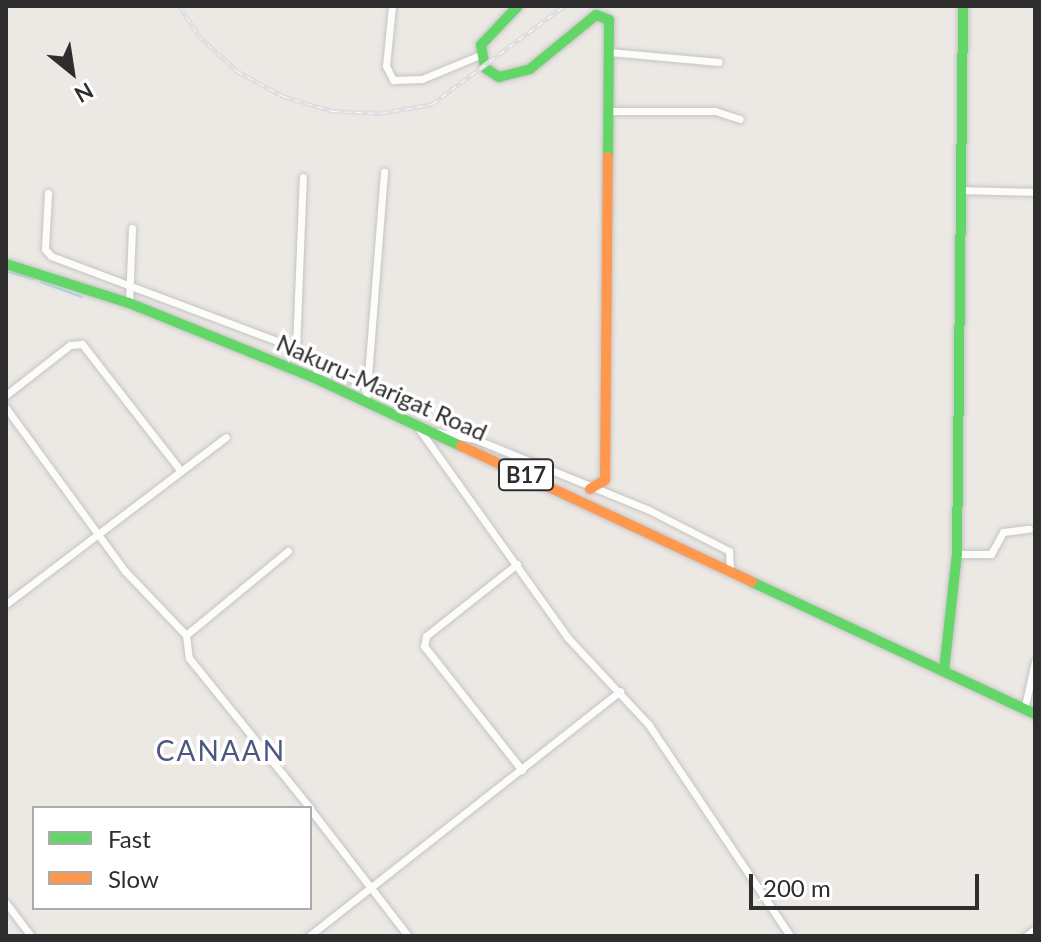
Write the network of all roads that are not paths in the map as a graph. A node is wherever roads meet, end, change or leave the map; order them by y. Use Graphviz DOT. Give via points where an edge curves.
graph roads {
  1 [pos="392,6"];
  2 [pos="518,6"];
  3 [pos="963,6"];
  4 [pos="609,52"];
  5 [pos="480,55"];
  6 [pos="719,62"];
  7 [pos="608,111"];
  8 [pos="740,119"];
  9 [pos="384,172"];
  10 [pos="303,177"];
  11 [pos="960,190"];
  12 [pos="1035,192"];
  13 [pos="48,193"];
  14 [pos="132,228"];
  15 [pos="6,264"];
  16 [pos="131,285"];
  17 [pos="129,303"];
  18 [pos="296,348"];
  19 [pos="316,360"];
  20 [pos="317,379"];
  21 [pos="371,389"];
  22 [pos="6,395"];
  23 [pos="366,401"];
  24 [pos="7,413"];
  25 [pos="417,425"];
  26 [pos="430,432"];
  27 [pos="226,437"];
  28 [pos="180,470"];
  29 [pos="605,480"];
  30 [pos="590,489"];
  31 [pos="606,494"];
  32 [pos="1029,529"];
  33 [pos="99,534"];
  34 [pos="288,551"];
  35 [pos="957,554"];
  36 [pos="517,564"];
  37 [pos="730,568"];
  38 [pos="6,604"];
  39 [pos="186,635"];
  40 [pos="1035,661"];
  41 [pos="944,671"];
  42 [pos="620,691"];
  43 [pos="1030,712"];
  44 [pos="522,770"];
  45 [pos="308,806"];
  46 [pos="312,810"];
  47 [pos="374,888"];
  48 [pos="6,903"];
  49 [pos="1035,929"];
  50 [pos="31,936"];
  51 [pos="309,936"];
  52 [pos="408,936"];
  53 [pos="790,936"];
  54 [pos="1026,936"];
  1 -- 5 [label="street" via="386,66 393,80 422,79"];
  2 -- 5 [label="street" via="486,35"];
  3 -- 11 [label="street"];
  4 -- 5 [label="street" via="609,20 596,15 530,69 510,78 490,72"];
  4 -- 6 [label="street"];
  4 -- 7 [label="street"];
  7 -- 8 [label="street" via="715,111"];
  7 -- 29 [label="street"];
  9 -- 21 [label="street"];
  10 -- 18 [label="street"];
  11 -- 12 [label="street"];
  11 -- 35 [label="street"];
  13 -- 16 [label="street" via="47,253"];
  14 -- 16 [label="street"];
  15 -- 17 [label="street, Nakuru-Marigat Road / B17"];
  16 -- 17 [label="street"];
  16 -- 18 [label="street"];
  17 -- 20 [label="street, Nakuru-Marigat Road / B17"];
  18 -- 19 [label="street"];
  19 -- 20 [label="street"];
  19 -- 21 [label="street"];
  20 -- 23 [label="street, Nakuru-Marigat Road / B17"];
  21 -- 23 [label="street"];
  22 -- 28 [label="street" via="70,345 82,344"];
  23 -- 25 [label="street, Nakuru-Marigat Road / B17"];
  24 -- 33 [label="street"];
  25 -- 26 [label="street, Nakuru-Marigat Road / B17"];
  25 -- 36 [label="street"];
  26 -- 30 [label="street" via="475,439"];
  26 -- 37 [label="street, Nakuru-Marigat Road / B17"];
  27 -- 28 [label="street"];
  28 -- 33 [label="street"];
  29 -- 30 [label="street"];
  29 -- 31 [label="street"];
  30 -- 31 [label="street"];
  31 -- 37 [label="street" via="729,551"];
  32 -- 35 [label="street" via="1003,532 991,554"];
  33 -- 38 [label="street"];
  33 -- 39 [label="street" via="125,571"];
  34 -- 39 [label="street"];
  35 -- 41 [label="street"];
  36 -- 42 [label="street" via="568,638"];
  36 -- 44 [label="street" via="426,636 424,646"];
  37 -- 41 [label="street, Nakuru-Marigat Road / B17"];
  39 -- 45 [label="street" via="189,658"];
  40 -- 43 [label="street"];
  41 -- 43 [label="street, Nakuru-Marigat Road / B17"];
  42 -- 44 [label="street"];
  42 -- 53 [label="street" via="683,773"];
  44 -- 47 [label="street"];
  46 -- 47 [label="street"];
  47 -- 51 [label="street"];
  47 -- 52 [label="street"];
  48 -- 50 [label="street"];
  49 -- 54 [label="street"];
}
